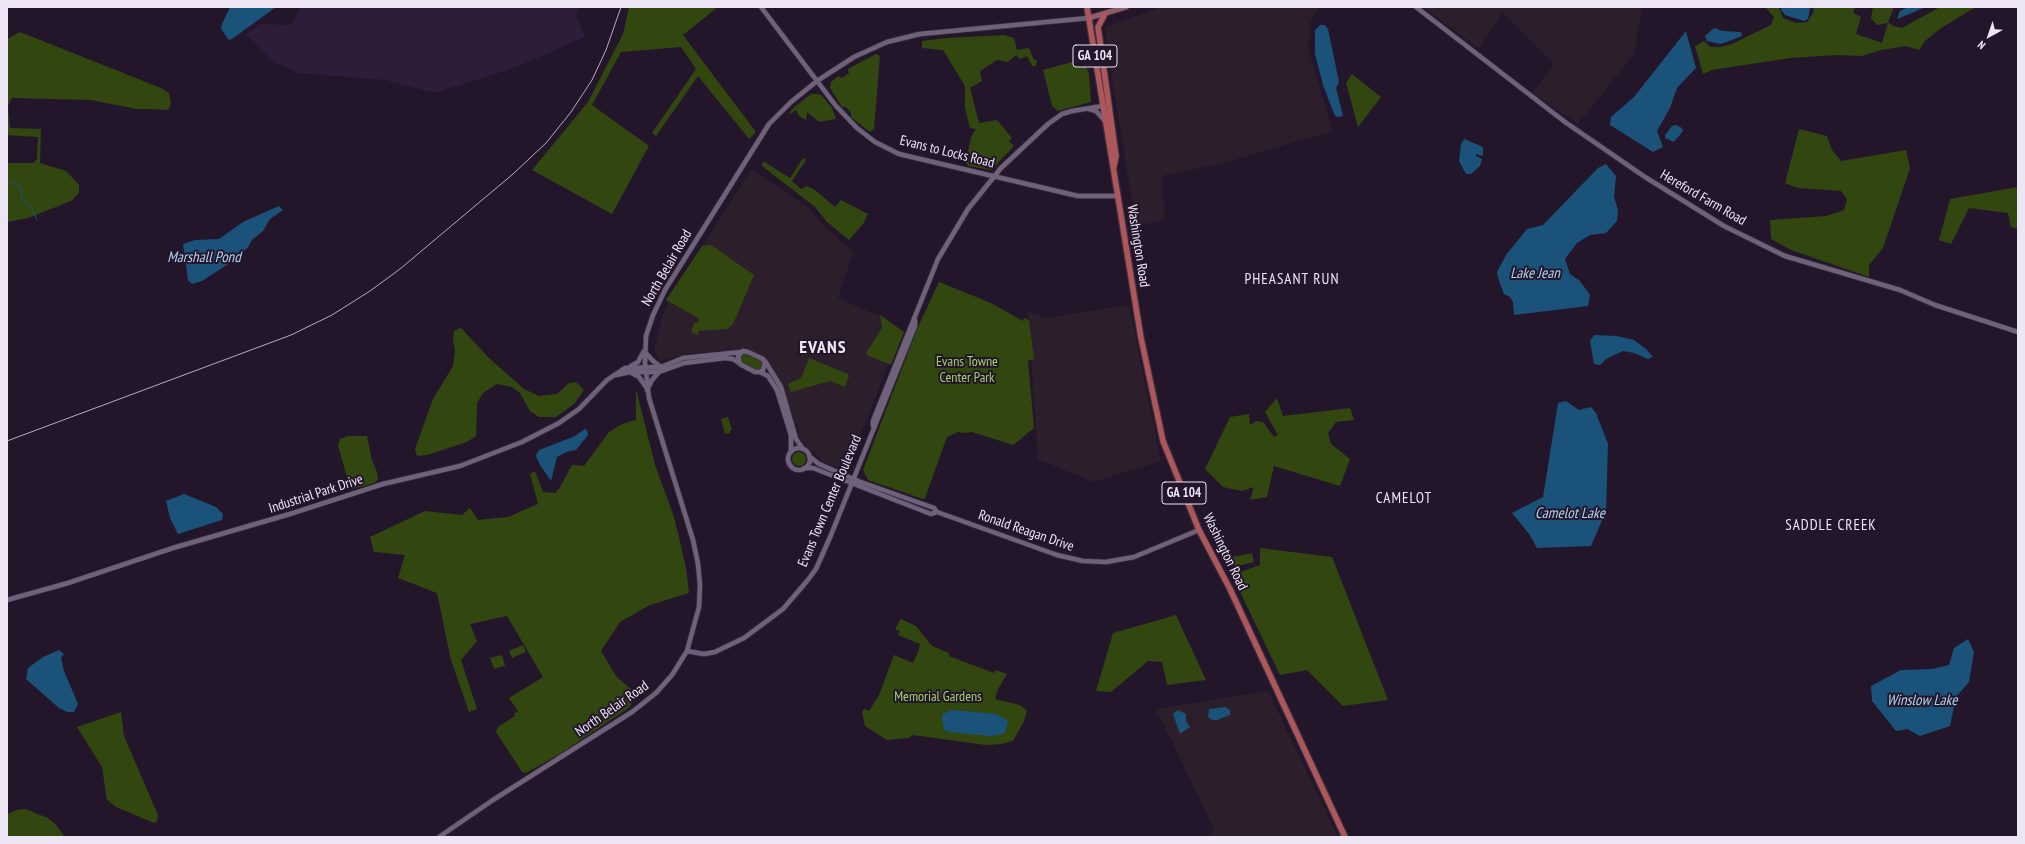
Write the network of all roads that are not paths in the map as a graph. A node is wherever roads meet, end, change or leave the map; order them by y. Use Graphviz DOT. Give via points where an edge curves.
graph roads {
  1 [pos="761,7"];
  2 [pos="1087,7"];
  3 [pos="1126,7"];
  4 [pos="1416,7"];
  5 [pos="1105,14"];
  6 [pos="1088,18"];
  7 [pos="817,81"];
  8 [pos="1103,106"];
  9 [pos="1085,108"];
  10 [pos="1106,123"];
  11 [pos="1113,168"];
  12 [pos="994,176"];
  13 [pos="1118,196"];
  14 [pos="2018,332"];
  15 [pos="644,351"];
  16 [pos="741,352"];
  17 [pos="693,359"];
  18 [pos="765,361"];
  19 [pos="739,363"];
  20 [pos="661,367"];
  21 [pos="630,369"];
  22 [pos="645,370"];
  23 [pos="659,372"];
  24 [pos="760,372"];
  25 [pos="647,389"];
  26 [pos="803,449"];
  27 [pos="791,452"];
  28 [pos="809,456"];
  29 [pos="804,468"];
  30 [pos="851,481"];
  31 [pos="1199,530"];
  32 [pos="7,600"];
  33 [pos="687,651"];
  34 [pos="439,837"];
  35 [pos="1345,837"];
  1 -- 7 [label="street, Evans to Locks Road"];
  2 -- 6 [label="main road, Washington Road / GA 104"];
  3 -- 5 [label="main road, North Belair Road"];
  4 -- 14 [label="street, Hereford Farm Road" via="1565,122 1645,177 1724,226 1785,256 1900,290 1935,305"];
  5 -- 6 [label="main road, North Belair Road"];
  5 -- 11 [label="main road, Washington Road" via="1099,29 1116,156"];
  6 -- 7 [label="street, North Belair Road" via="920,34 880,44"];
  6 -- 8 [label="main road, Washington Road / GA 104"];
  7 -- 12 [label="street, Evans to Locks Road" via="845,116 875,142 899,154"];
  7 -- 15 [label="street, North Belair Road" via="777,116 757,143 659,302 648,328"];
  8 -- 9 [label="street"];
  8 -- 10 [label="main road, Washington Road / GA 104"];
  9 -- 10 [label="street" via="1096,111"];
  9 -- 12 [label="street, Evans Town Center Boulevard" via="1062,114 1022,147"];
  10 -- 11 [label="main road, Washington Road / GA 104"];
  11 -- 13 [label="main road, Washington Road / GA 104"];
  12 -- 13 [label="street, Evans to Locks Road" via="1078,196"];
  12 -- 30 [label="street, Evans Town Center Boulevard" via="968,209 941,253 915,320 915,326 873,421"];
  13 -- 31 [label="main road, Washington Road / GA 104" via="1141,338 1163,441"];
  15 -- 20 [label="street"];
  15 -- 21 [label="street" via="638,362"];
  15 -- 22 [label="street, North Belair Road"];
  16 -- 17 [label="street, Ronald Reagan Drive"];
  16 -- 18 [label="street, Ronald Reagan Drive" via="748,352"];
  16 -- 19 [label="street"];
  17 -- 19 [label="street, Ronald Reagan Drive" via="728,358"];
  17 -- 20 [label="street, Ronald Reagan Drive" via="683,358"];
  17 -- 23 [label="street, Ronald Reagan Drive"];
  18 -- 24 [label="street"];
  18 -- 26 [label="street, Ronald Reagan Drive" via="782,387 796,439"];
  19 -- 24 [label="street, Ronald Reagan Drive"];
  20 -- 22 [label="street, Ronald Reagan Drive"];
  21 -- 22 [label="street, Industrial Park Drive"];
  21 -- 25 [label="street"];
  21 -- 32 [label="street, Industrial Park Drive" via="614,376 559,423 522,442 460,466 383,484"];
  22 -- 23 [label="street, Ronald Reagan Drive"];
  22 -- 25 [label="street, North Belair Road"];
  23 -- 25 [label="street"];
  24 -- 27 [label="street, Ronald Reagan Drive" via="768,376 777,390 791,435"];
  25 -- 33 [label="street, North Belair Road" via="698,564 699,607"];
  26 -- 27 [label="street" via="795,448"];
  26 -- 28 [label="street, Ronald Reagan Drive"];
  27 -- 29 [label="street, Ronald Reagan Drive" via="788,459 791,466 796,469"];
  28 -- 29 [label="street"];
  28 -- 30 [label="street, Ronald Reagan Drive"];
  29 -- 30 [label="street, Ronald Reagan Drive" via="813,468"];
  30 -- 31 [label="street, Ronald Reagan Drive" via="931,514 937,512 1056,555 1083,561 1106,562 1134,557"];
  30 -- 33 [label="street, Evans Town Center Boulevard" via="816,569 796,596 744,638 715,652 704,654"];
  31 -- 35 [label="main road, Washington Road / GA 104" via="1230,589"];
  33 -- 34 [label="street, North Belair Road" via="672,675 656,693 632,712"];
}
